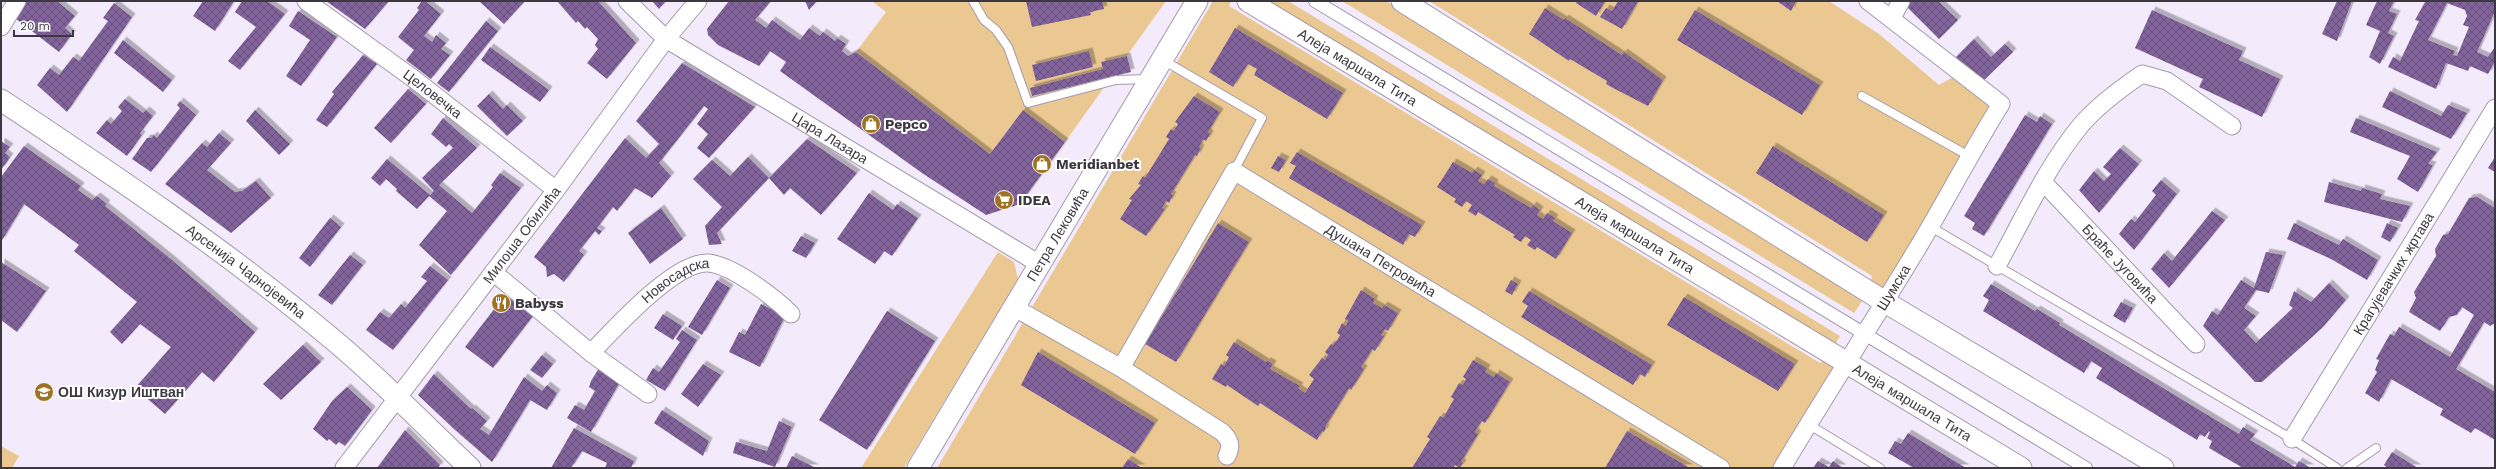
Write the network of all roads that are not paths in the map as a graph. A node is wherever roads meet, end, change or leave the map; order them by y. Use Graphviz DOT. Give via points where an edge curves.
graph roads {
  1 [pos="17,1"];
  2 [pos="306,1"];
  3 [pos="627,1"];
  4 [pos="698,1"];
  5 [pos="973,1"];
  6 [pos="1197,1"];
  7 [pos="1248,1"];
  8 [pos="1315,1"];
  9 [pos="1402,1"];
  10 [pos="1868,1"];
  11 [pos="1901,1"];
  12 [pos="1892,18"];
  13 [pos="1,26"];
  14 [pos="666,39"];
  15 [pos="1162,60"];
  16 [pos="1150,79"];
  17 [pos="1862,96"];
  18 [pos="1,100"];
  19 [pos="2495,108"];
  20 [pos="2232,126"];
  21 [pos="1969,156"];
  22 [pos="1234,171"];
  23 [pos="2044,183"];
  24 [pos="556,190"];
  25 [pos="1930,227"];
  26 [pos="1041,265"];
  27 [pos="1997,266"];
  28 [pos="493,272"];
  29 [pos="1885,302"];
  30 [pos="1015,308"];
  31 [pos="791,314"];
  32 [pos="1864,336"];
  33 [pos="2196,344"];
  34 [pos="591,353"];
  35 [pos="1846,362"];
  36 [pos="1121,368"];
  37 [pos="648,394"];
  38 [pos="397,399"];
  39 [pos="1808,424"];
  40 [pos="2292,439"];
  41 [pos="2376,448"];
  42 [pos="1227,456"];
  43 [pos="344,468"];
  44 [pos="470,468"];
  45 [pos="918,468"];
  46 [pos="1721,468"];
  47 [pos="1782,468"];
  48 [pos="1880,468"];
  49 [pos="2021,468"];
  50 [pos="2086,468"];
  51 [pos="2163,468"];
  52 [pos="2337,468"];
  53 [pos="2347,468"];
  1 -- 13 [label="street"];
  2 -- 24 [label="street, Целовечка" via="414,79"];
  3 -- 14 [label="street, Цара Лазара"];
  4 -- 14 [label="street, Милоша Обилића"];
  5 -- 16 [label="lane" via="984,20 996,30 1008,47 1028,103 1116,80"];
  6 -- 15 [label="street, Петра Лековића"];
  7 -- 35 [label="street, Алеја маршала Тита"];
  8 -- 32 [label="street"];
  9 -- 29 [label="street"];
  10 -- 12 [label="street"];
  11 -- 12 [label="street"];
  12 -- 21 [label="street, Шумска" via="2001,104"];
  14 -- 24 [label="street, Милоша Обилића"];
  14 -- 26 [label="street, Цара Лазара"];
  15 -- 16 [label="street, Петра Лековића"];
  15 -- 22 [label="lane" via="1262,118"];
  16 -- 26 [label="street, Петра Лековића"];
  17 -- 21 [label="lane"];
  18 -- 38 [label="street, Арсенија Чарнојевића" via="114,175 247,270 333,339"];
  19 -- 40 [label="street, Крагујевачких жртава"];
  20 -- 23 [label="street" via="2167,81 2142,74 2120,89 2082,125"];
  21 -- 25 [label="street, Шумска"];
  22 -- 36 [label="street"];
  22 -- 46 [label="street, Душана Петровића"];
  23 -- 27 [label="street"];
  23 -- 33 [label="street, Браће Југовића"];
  24 -- 28 [label="street, Милоша Обилића"];
  25 -- 27 [label="lane"];
  25 -- 29 [label="street, Шумска"];
  26 -- 30 [label="street, Петра Лековића"];
  27 -- 40 [label="lane"];
  28 -- 34 [label="street"];
  28 -- 38 [label="street, Милоша Обилића"];
  29 -- 32 [label="street, Шумска"];
  29 -- 51 [label="street"];
  30 -- 36 [label="street"];
  30 -- 45 [label="street, Петра Лековића"];
  31 -- 34 [label="street, Новосадска" via="777,300 740,276 708,263 686,268 660,287"];
  32 -- 35 [label="street, Шумска"];
  32 -- 50 [label="street"];
  34 -- 37 [label="street"];
  35 -- 39 [label="street, Шумска"];
  35 -- 49 [label="street, Алеја маршала Тита"];
  36 -- 42 [label="street" via="1222,432 1231,447"];
  38 -- 43 [label="street, Милоша Обилића"];
  38 -- 44 [label="street, Арсенија Чарнојевића"];
  39 -- 47 [label="street, Шумска"];
  39 -- 48 [label="lane"];
  40 -- 52 [label="lane"];
  41 -- 53 [label="lane"];
}
